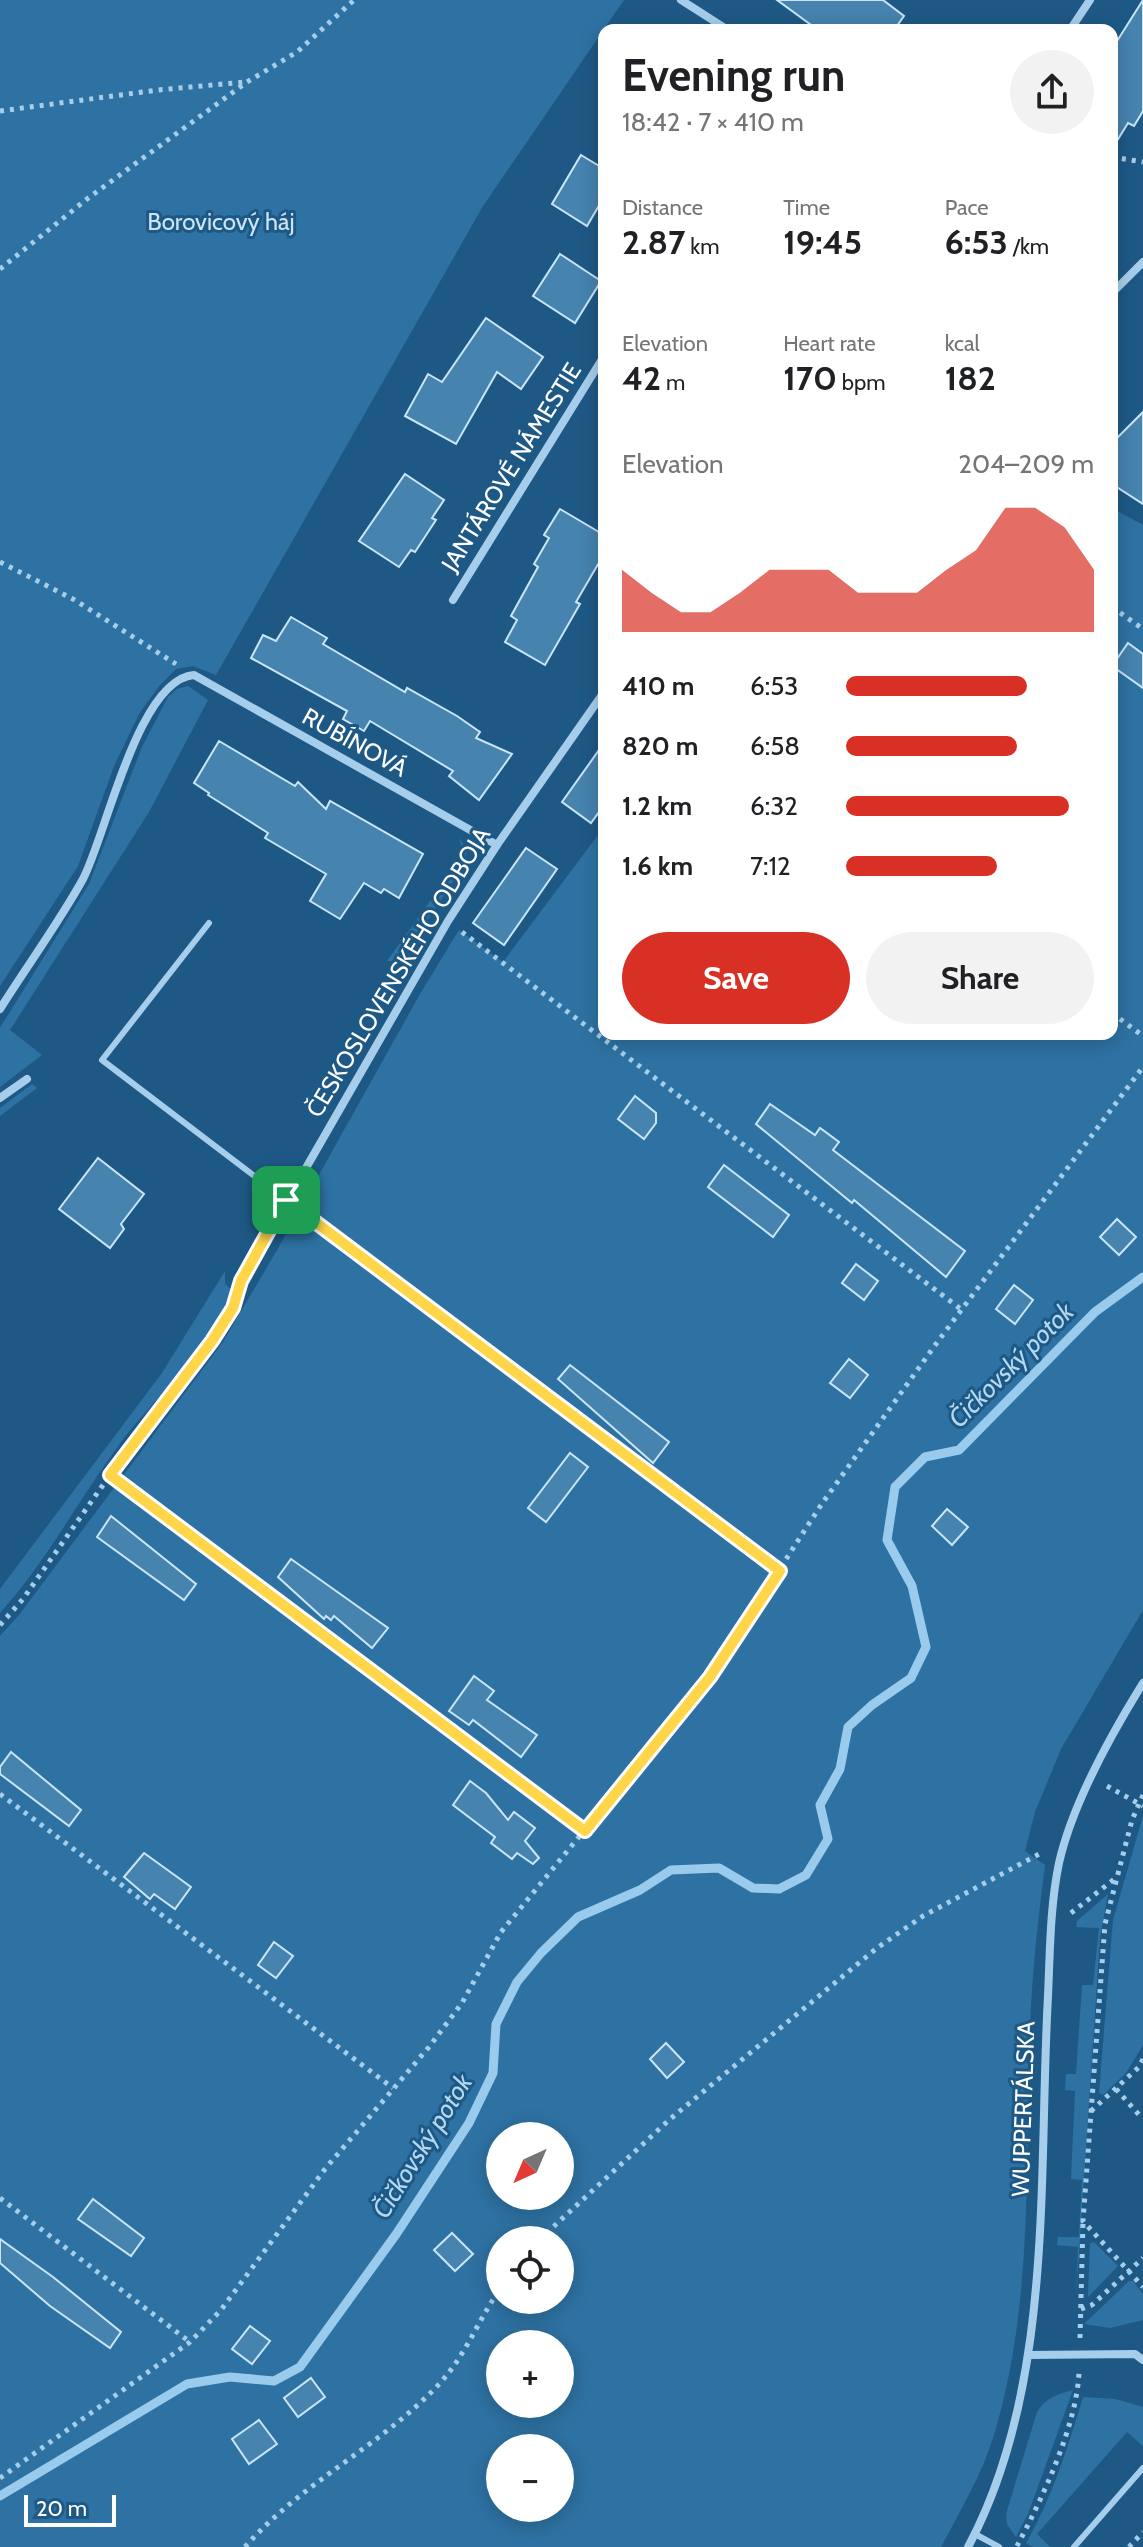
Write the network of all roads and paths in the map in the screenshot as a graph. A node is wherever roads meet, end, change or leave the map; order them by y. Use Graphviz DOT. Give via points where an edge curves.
graph roads {
  1 [pos="354,0"];
  2 [pos="681,0"];
  3 [pos="1090,0"];
  4 [pos="719,24"];
  5 [pos="1074,24"];
  6 [pos="247,82"];
  7 [pos="0,111"];
  8 [pos="1118,158"];
  9 [pos="1143,162"];
  10 [pos="1143,262"];
  11 [pos="0,269"];
  12 [pos="1118,287"];
  13 [pos="598,366"];
  14 [pos="0,562"];
  15 [pos="453,600"];
  16 [pos="1118,611"];
  17 [pos="1143,629"];
  18 [pos="194,675"];
  19 [pos="598,701"];
  20 [pos="497,845"];
  21 [pos="448,921"];
  22 [pos="209,923"];
  23 [pos="0,1009"];
  24 [pos="1118,1017"];
  25 [pos="598,1035"];
  26 [pos="1143,1036"];
  27 [pos="605,1040"];
  28 [pos="1143,1067"];
  29 [pos="27,1079"];
  30 [pos="0,1098"];
  31 [pos="286,1200"];
  32 [pos="241,1281"];
  33 [pos="962,1310"];
  34 [pos="110,1475"];
  35 [pos="780,1571"];
  36 [pos="0,1625"];
  37 [pos="1143,1683"];
  38 [pos="1092,1778"];
  39 [pos="0,1794"];
  40 [pos="1143,1795"];
  41 [pos="1141,1805"];
  42 [pos="585,1831"];
  43 [pos="1066,1839"];
  44 [pos="1117,1876"];
  45 [pos="1053,1927"];
  46 [pos="1142,2063"];
  47 [pos="393,2088"];
  48 [pos="1116,2089"];
  49 [pos="1091,2111"];
  50 [pos="1141,2117"];
  51 [pos="0,2198"];
  52 [pos="1083,2221"];
  53 [pos="554,2226"];
  54 [pos="1143,2258"];
  55 [pos="1130,2270"];
  56 [pos="1143,2287"];
  57 [pos="1081,2309"];
  58 [pos="486,2314"];
  59 [pos="190,2342"];
  60 [pos="1143,2344"];
  61 [pos="1080,2354"];
  62 [pos="1135,2354"];
  63 [pos="1028,2355"];
  64 [pos="1143,2360"];
  65 [pos="1143,2468"];
  66 [pos="0,2478"];
  67 [pos="1143,2532"];
  68 [pos="975,2534"];
  69 [pos="245,2547"];
  70 [pos="968,2547"];
  71 [pos="999,2547"];
  72 [pos="1017,2547"];
  73 [pos="1074,2547"];
  74 [pos="1129,2547"];
  1 -- 6 [label="path" via="297,52"];
  2 -- 4 [label="street"];
  3 -- 5 [label="street"];
  6 -- 7 [label="path"];
  6 -- 11 [label="path"];
  8 -- 9 [label="path"];
  10 -- 12 [label="street"];
  13 -- 15 [label="street, JANTÁROVÉ NÁMESTIE"];
  14 -- 18 [label="path" via="73,599"];
  16 -- 17 [label="path"];
  18 -- 20 [label="street, RUBÍNOVÁ"];
  18 -- 23 [label="street" via="175,681 143,725 82,880"];
  19 -- 20 [label="street, ČESKOSLOVENSKÉHO ODBOJA"];
  20 -- 21 [label="street, ČESKOSLOVENSKÉHO ODBOJA"];
  21 -- 25 [label="path"];
  21 -- 31 [label="street, ČESKOSLOVENSKÉHO ODBOJA"];
  22 -- 31 [label="lane" via="102,1060"];
  24 -- 26 [label="path"];
  27 -- 33 [label="path"];
  28 -- 33 [label="path"];
  29 -- 30 [label="street"];
  31 -- 32 [label="street, ČESKOSLOVENSKÉHO ODBOJA"];
  31 -- 35 [label="path"];
  32 -- 34 [label="path" via="233,1308 212,1341"];
  33 -- 35 [label="path" via="821,1505"];
  34 -- 36 [label="path"];
  34 -- 42 [label="path"];
  35 -- 42 [label="path" via="710,1677"];
  37 -- 38 [label="street, WUPPERTÁLSKA"];
  38 -- 41 [label="path"];
  38 -- 43 [label="street, WUPPERTÁLSKA"];
  39 -- 47 [label="path"];
  40 -- 41 [label="path"];
  41 -- 44 [label="path"];
  42 -- 47 [label="path" via="501,1932 462,2003"];
  43 -- 45 [label="street, WUPPERTÁLSKA"];
  43 -- 53 [label="path" via="923,1916 877,1948 669,2120"];
  44 -- 45 [label="path"];
  44 -- 49 [label="path" via="1105,1924"];
  45 -- 63 [label="street, WUPPERTÁLSKA"];
  46 -- 48 [label="path"];
  47 -- 59 [label="path" via="325,2169 221,2310"];
  48 -- 49 [label="path"];
  48 -- 50 [label="path"];
  49 -- 52 [label="path"];
  51 -- 59 [label="path"];
  52 -- 55 [label="path"];
  52 -- 57 [label="path"];
  54 -- 55 [label="path"];
  55 -- 56 [label="path"];
  55 -- 57 [label="path"];
  57 -- 61 [label="path"];
  58 -- 69 [label="path" via="441,2382 385,2433 285,2508"];
  59 -- 66 [label="path"];
  60 -- 62 [label="street"];
  61 -- 62 [label="street"];
  61 -- 63 [label="street"];
  61 -- 72 [label="path" via="1078,2391 1062,2443"];
  62 -- 64 [label="street"];
  63 -- 68 [label="street, WUPPERTÁLSKA" via="1013,2434"];
  65 -- 73 [label="lane"];
  67 -- 74 [label="path"];
  68 -- 70 [label="street, WUPPERTÁLSKA"];
  68 -- 71 [label="lane"];
}
